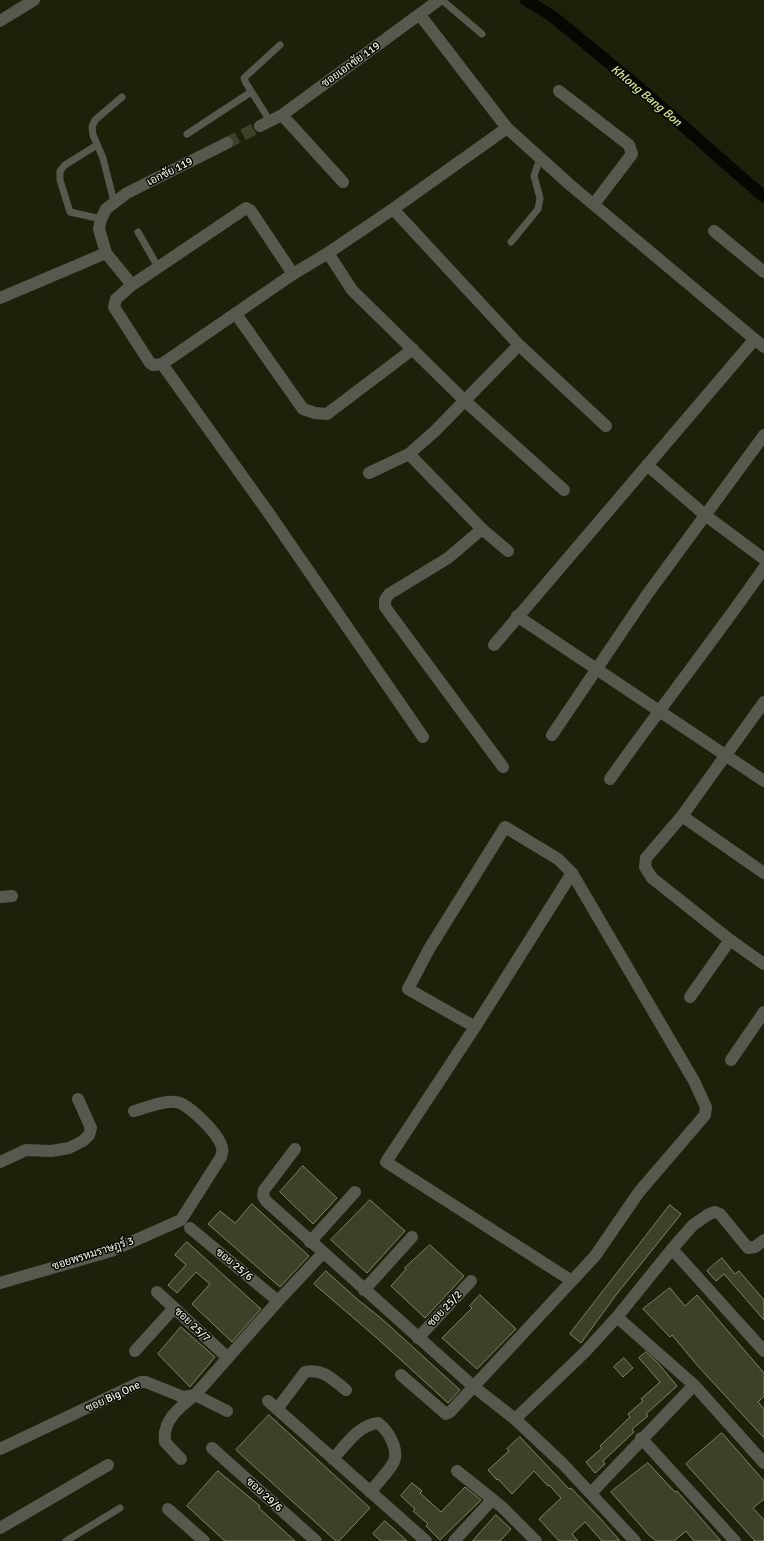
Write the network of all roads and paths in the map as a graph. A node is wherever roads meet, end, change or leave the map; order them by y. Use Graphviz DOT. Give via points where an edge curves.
graph roads {
  1 [pos="34,0"];
  2 [pos="440,0"];
  3 [pos="420,15"];
  4 [pos="0,20"];
  5 [pos="482,34"];
  6 [pos="280,45"];
  7 [pos="559,90"];
  8 [pos="251,92"];
  9 [pos="122,97"];
  10 [pos="282,115"];
  11 [pos="265,124"];
  12 [pos="507,128"];
  13 [pos="187,134"];
  14 [pos="227,143"];
  15 [pos="97,145"];
  16 [pos="540,158"];
  17 [pos="343,182"];
  18 [pos="114,202"];
  19 [pos="594,204"];
  20 [pos="393,209"];
  21 [pos="101,219"];
  22 [pos="714,231"];
  23 [pos="138,232"];
  24 [pos="511,242"];
  25 [pos="106,253"];
  26 [pos="328,253"];
  27 [pos="158,267"];
  28 [pos="764,272"];
  29 [pos="293,274"];
  30 [pos="132,285"];
  31 [pos="0,298"];
  32 [pos="236,314"];
  33 [pos="754,340"];
  34 [pos="519,345"];
  35 [pos="764,347"];
  36 [pos="413,349"];
  37 [pos="162,364"];
  38 [pos="465,401"];
  39 [pos="606,426"];
  40 [pos="764,435"];
  41 [pos="409,454"];
  42 [pos="647,465"];
  43 [pos="369,473"];
  44 [pos="564,490"];
  45 [pos="706,515"];
  46 [pos="482,529"];
  47 [pos="508,551"];
  48 [pos="764,559"];
  49 [pos="764,568"];
  50 [pos="517,616"];
  51 [pos="494,645"];
  52 [pos="596,669"];
  53 [pos="764,702"];
  54 [pos="659,710"];
  55 [pos="552,735"];
  56 [pos="423,737"];
  57 [pos="727,756"];
  58 [pos="503,766"];
  59 [pos="610,780"];
  60 [pos="764,781"];
  61 [pos="682,816"];
  62 [pos="572,873"];
  63 [pos="764,873"];
  64 [pos="730,940"];
  65 [pos="764,964"];
  66 [pos="690,997"];
  67 [pos="764,1012"];
  68 [pos="475,1027"];
  69 [pos="731,1060"];
  70 [pos="78,1099"];
  71 [pos="134,1111"];
  72 [pos="295,1149"];
  73 [pos="0,1162"];
  74 [pos="355,1192"];
  75 [pos="190,1228"];
  76 [pos="412,1237"];
  77 [pos="764,1240"];
  78 [pos="310,1242"];
  79 [pos="672,1249"];
  80 [pos="323,1253"];
  81 [pos="471,1281"];
  82 [pos="572,1281"];
  83 [pos="0,1283"];
  84 [pos="364,1290"];
  85 [pos="157,1292"];
  86 [pos="278,1301"];
  87 [pos="174,1308"];
  88 [pos="617,1317"];
  89 [pos="418,1338"];
  90 [pos="135,1351"];
  91 [pos="764,1351"];
  92 [pos="228,1358"];
  93 [pos="401,1375"];
  94 [pos="694,1385"];
  95 [pos="474,1387"];
  96 [pos="346,1390"];
  97 [pos="195,1395"];
  98 [pos="227,1412"];
  99 [pos="515,1420"];
  100 [pos="641,1438"];
  101 [pos="212,1448"];
  102 [pos="0,1449"];
  103 [pos="181,1459"];
  104 [pos="333,1459"];
  105 [pos="764,1463"];
  106 [pos="108,1464"];
  107 [pos="457,1471"];
  108 [pos="370,1492"];
  109 [pos="591,1493"];
  110 [pos="492,1500"];
  111 [pos="120,1508"];
  112 [pos="168,1509"];
  113 [pos="0,1528"];
  114 [pos="201,1540"];
  115 [pos="66,1541"];
  116 [pos="316,1541"];
  117 [pos="426,1541"];
  118 [pos="454,1541"];
  119 [pos="536,1541"];
  120 [pos="635,1541"];
  121 [pos="735,1541"];
  1 -- 4 [label="street"];
  2 -- 3 [label="street, ซอยเอกชัย 119"];
  2 -- 5 [label="lane"];
  3 -- 10 [label="street, ซอยเอกชัย 119"];
  3 -- 12 [label="street"];
  6 -- 8 [label="lane" via="244,78"];
  7 -- 19 [label="street" via="629,145 632,154"];
  8 -- 11 [label="lane"];
  8 -- 13 [label="lane"];
  9 -- 15 [label="lane" via="95,120 92,127"];
  10 -- 11 [label="street, ซอยเอกชัย 119"];
  10 -- 17 [label="street"];
  12 -- 16 [label="street"];
  12 -- 20 [label="street"];
  14 -- 18 [label="street, เอกชัย 119"];
  15 -- 18 [label="lane" via="103,158"];
  15 -- 21 [label="lane" via="65,165 60,171 60,180 70,212"];
  16 -- 19 [label="street"];
  16 -- 24 [label="lane" via="534,176 540,202 538,209"];
  18 -- 21 [label="street, เอกชัย 119" via="106,209"];
  19 -- 33 [label="street"];
  20 -- 26 [label="street"];
  20 -- 34 [label="street"];
  21 -- 25 [label="street" via="99,229"];
  22 -- 28 [label="street"];
  23 -- 27 [label="lane"];
  25 -- 30 [label="street"];
  25 -- 31 [label="street"];
  26 -- 29 [label="street"];
  26 -- 36 [label="street" via="352,290"];
  27 -- 29 [label="street" via="246,208 251,211"];
  27 -- 30 [label="street"];
  29 -- 32 [label="street"];
  30 -- 37 [label="street" via="116,299 114,307 150,363"];
  32 -- 36 [label="street" via="303,409 315,413 327,414"];
  32 -- 37 [label="street"];
  33 -- 35 [label="street"];
  33 -- 42 [label="street"];
  34 -- 38 [label="street"];
  34 -- 39 [label="street"];
  36 -- 38 [label="street"];
  37 -- 56 [label="street" via="273,518"];
  38 -- 41 [label="street"];
  38 -- 44 [label="street"];
  40 -- 45 [label="street"];
  41 -- 43 [label="street"];
  41 -- 46 [label="street"];
  42 -- 45 [label="street"];
  42 -- 50 [label="street"];
  45 -- 48 [label="street"];
  45 -- 52 [label="street"];
  46 -- 47 [label="street"];
  46 -- 58 [label="street" via="448,558 389,594 385,600 385,607"];
  49 -- 54 [label="street"];
  50 -- 51 [label="street"];
  50 -- 52 [label="street"];
  52 -- 54 [label="street"];
  52 -- 55 [label="street"];
  53 -- 57 [label="street"];
  54 -- 57 [label="street"];
  54 -- 59 [label="street"];
  57 -- 60 [label="street"];
  57 -- 61 [label="street"];
  61 -- 63 [label="street"];
  61 -- 64 [label="street" via="646,858 645,868 652,878"];
  62 -- 68 [label="street"];
  62 -- 68 [label="street" via="558,859 505,827 429,949 408,989"];
  62 -- 82 [label="street" via="694,1081 706,1107 705,1115 640,1192 595,1256"];
  64 -- 65 [label="street"];
  64 -- 66 [label="street"];
  67 -- 69 [label="street"];
  68 -- 82 [label="street" via="386,1162"];
  70 -- 73 [label="street" via="91,1128 83,1141 69,1148 50,1151 26,1150"];
  71 -- 83 [label="street, ซอยพรหมราษฎร์ 3" via="173,1101 181,1102 213,1131 223,1149 221,1157 181,1220 111,1251"];
  72 -- 78 [label="street" via="264,1190 263,1196"];
  74 -- 78 [label="street"];
  75 -- 86 [label="street, ซอย 25/6"];
  76 -- 84 [label="street"];
  77 -- 79 [label="street" via="755,1247 748,1248 720,1214 715,1212 693,1225"];
  78 -- 80 [label="street"];
  79 -- 88 [label="street"];
  79 -- 91 [label="street"];
  80 -- 84 [label="street"];
  80 -- 86 [label="street"];
  81 -- 89 [label="street, ซอย 25/2"];
  82 -- 95 [label="street"];
  84 -- 89 [label="street"];
  85 -- 87 [label="street, ซอย 25/7"];
  86 -- 92 [label="street"];
  87 -- 90 [label="street"];
  87 -- 92 [label="street, ซอย 25/7"];
  88 -- 94 [label="street"];
  88 -- 99 [label="street"];
  89 -- 95 [label="street"];
  92 -- 97 [label="street"];
  93 -- 95 [label="street" via="446,1414"];
  94 -- 100 [label="street"];
  94 -- 105 [label="street"];
  95 -- 99 [label="street"];
  96 -- 104 [label="street" via="325,1373 313,1370 305,1372 273,1405"];
  97 -- 98 [label="street, ซอย Big One"];
  97 -- 102 [label="street, ซอย Big One" via="184,1397 141,1382"];
  97 -- 103 [label="street" via="170,1419 165,1431 166,1445"];
  99 -- 109 [label="street"];
  100 -- 109 [label="street"];
  100 -- 121 [label="street"];
  101 -- 116 [label="street, ซอย 29/6"];
  104 -- 108 [label="street"];
  104 -- 108 [label="street" via="362,1428 378,1423 384,1428 392,1440 394,1463"];
  106 -- 113 [label="street"];
  107 -- 110 [label="street"];
  108 -- 117 [label="street"];
  109 -- 120 [label="street"];
  110 -- 118 [label="street"];
  110 -- 119 [label="street"];
  111 -- 115 [label="lane"];
  112 -- 114 [label="street"];
}
